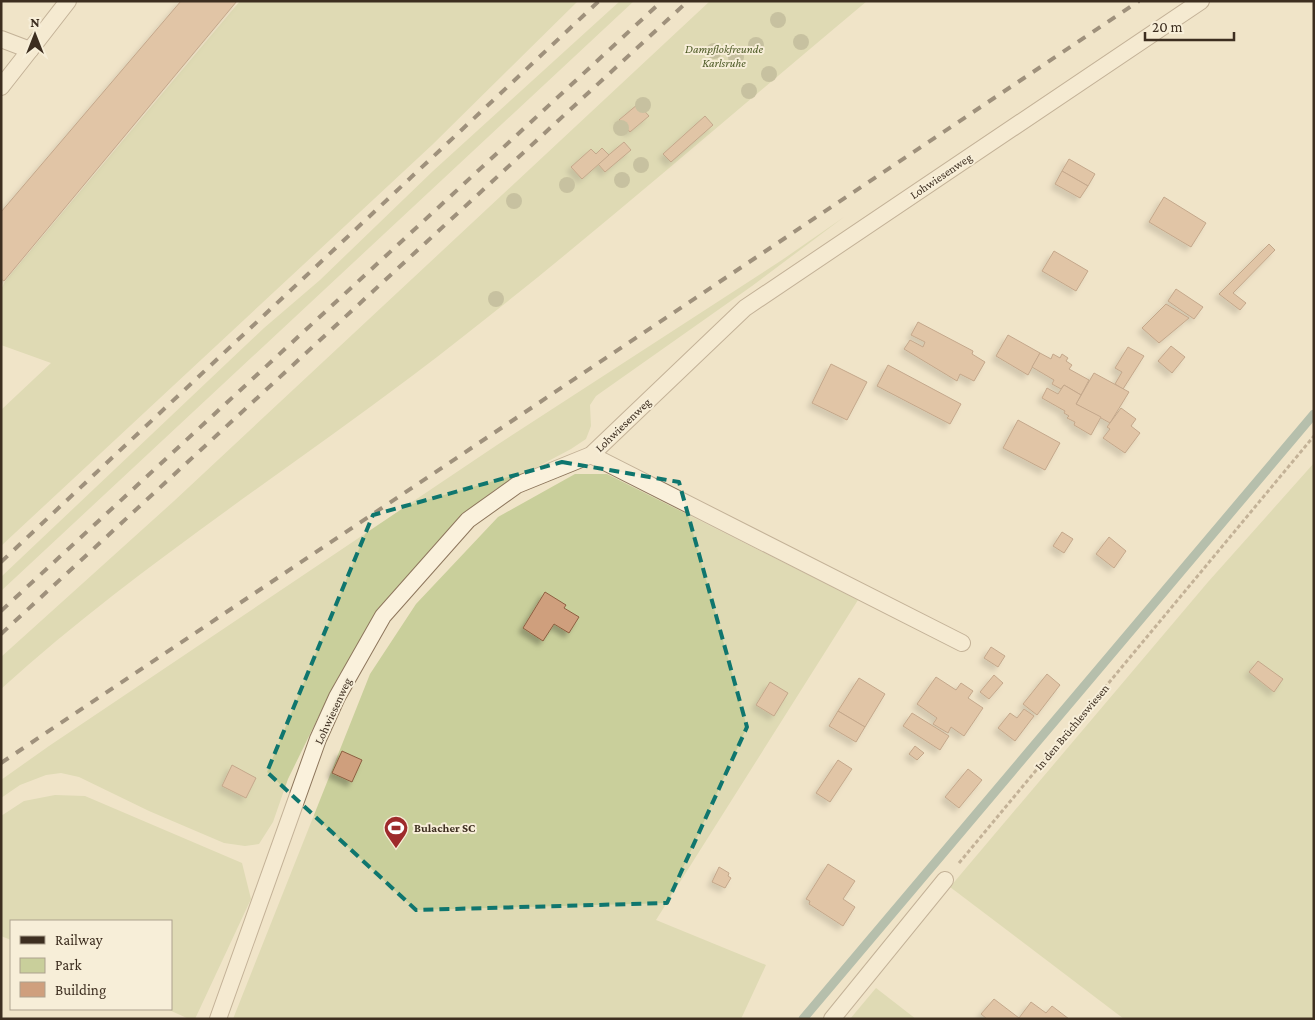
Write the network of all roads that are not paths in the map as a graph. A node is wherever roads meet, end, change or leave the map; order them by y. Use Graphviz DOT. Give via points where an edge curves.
graph roads {
  1 [pos="68,1"];
  2 [pos="1201,1"];
  3 [pos="1,39"];
  4 [pos="30,50"];
  5 [pos="1,87"];
  6 [pos="591,455"];
  7 [pos="962,643"];
  8 [pos="945,880"];
  9 [pos="218,1019"];
  10 [pos="832,1019"];
  1 -- 4 [label="lane"];
  2 -- 6 [label="lane, Lohwiesenweg" via="745,308"];
  3 -- 4 [label="lane"];
  4 -- 5 [label="lane"];
  6 -- 7 [label="lane"];
  6 -- 9 [label="lane, Lohwiesenweg" via="517,485 468,520 383,616 318,739"];
  8 -- 10 [label="lane"];
}
